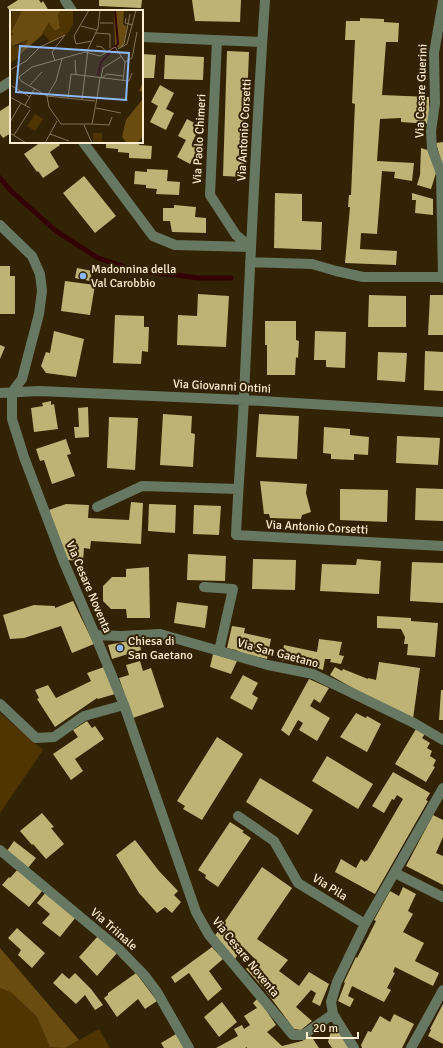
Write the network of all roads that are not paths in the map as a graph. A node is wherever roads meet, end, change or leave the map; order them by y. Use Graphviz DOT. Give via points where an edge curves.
graph roads {
  1 [pos="65,0"];
  2 [pos="265,0"];
  3 [pos="443,0"];
  4 [pos="71,10"];
  5 [pos="143,37"];
  6 [pos="217,40"];
  7 [pos="262,42"];
  8 [pos="10,82"];
  9 [pos="0,88"];
  10 [pos="84,143"];
  11 [pos="0,225"];
  12 [pos="251,247"];
  13 [pos="250,262"];
  14 [pos="443,277"];
  15 [pos="12,392"];
  16 [pos="0,393"];
  17 [pos="244,400"];
  18 [pos="443,412"];
  19 [pos="238,489"];
  20 [pos="97,507"];
  21 [pos="443,546"];
  22 [pos="204,587"];
  23 [pos="96,635"];
  24 [pos="219,651"];
  25 [pos="0,704"];
  26 [pos="124,705"];
  27 [pos="443,740"];
  28 [pos="443,788"];
  29 [pos="238,816"];
  30 [pos="0,850"];
  31 [pos="395,873"];
  32 [pos="443,897"];
  33 [pos="365,924"];
  34 [pos="443,990"];
  35 [pos="333,1014"];
  36 [pos="189,1048"];
  37 [pos="354,1048"];
  38 [pos="411,1048"];
  1 -- 4 [label="street"];
  2 -- 7 [label="street, Via Antonio Corsetti"];
  3 -- 14 [label="street, Via Cesare Guerini" via="434,53 435,102 431,131 432,149 440,173"];
  5 -- 6 [label="street"];
  6 -- 7 [label="street"];
  6 -- 12 [label="street, Via Paolo Chimeri" via="210,195 236,235"];
  7 -- 12 [label="street, Via Antonio Corsetti"];
  8 -- 9 [label="street"];
  10 -- 12 [label="street" via="154,236 175,245"];
  11 -- 15 [label="street" via="32,256 40,274 42,291 39,314 22,379"];
  12 -- 13 [label="street, Via Antonio Corsetti"];
  13 -- 14 [label="street" via="312,264 363,277"];
  13 -- 17 [label="street, Via Antonio Corsetti"];
  15 -- 16 [label="street, Via Giovanni Ontini"];
  15 -- 17 [label="street, Via Giovanni Ontini"];
  15 -- 23 [label="street, Via Cesare Noventa" via="12,419 24,457 63,560"];
  17 -- 18 [label="street, Via Giovanni Ontini"];
  17 -- 19 [label="street, Via Antonio Corsetti"];
  19 -- 20 [label="street" via="142,486"];
  19 -- 21 [label="street, Via Antonio Corsetti" via="236,535"];
  22 -- 24 [label="street" via="233,589"];
  23 -- 24 [label="street, Via San Gaetano" via="160,634"];
  23 -- 26 [label="street, Via Cesare Noventa"];
  24 -- 27 [label="street, Via San Gaetano" via="313,674 414,723"];
  25 -- 26 [label="street" via="36,738 54,736 84,716"];
  26 -- 35 [label="street, Via Cesare Noventa" via="196,912 209,935 294,1035 303,1035"];
  28 -- 31 [label="street"];
  29 -- 33 [label="street, Via Pila" via="274,841 298,883"];
  30 -- 36 [label="street, Via Triinale" via="119,949 145,976"];
  31 -- 32 [label="street"];
  31 -- 33 [label="street"];
  33 -- 35 [label="street" via="337,982 331,1002"];
  34 -- 38 [label="street"];
  35 -- 37 [label="street"];
}
